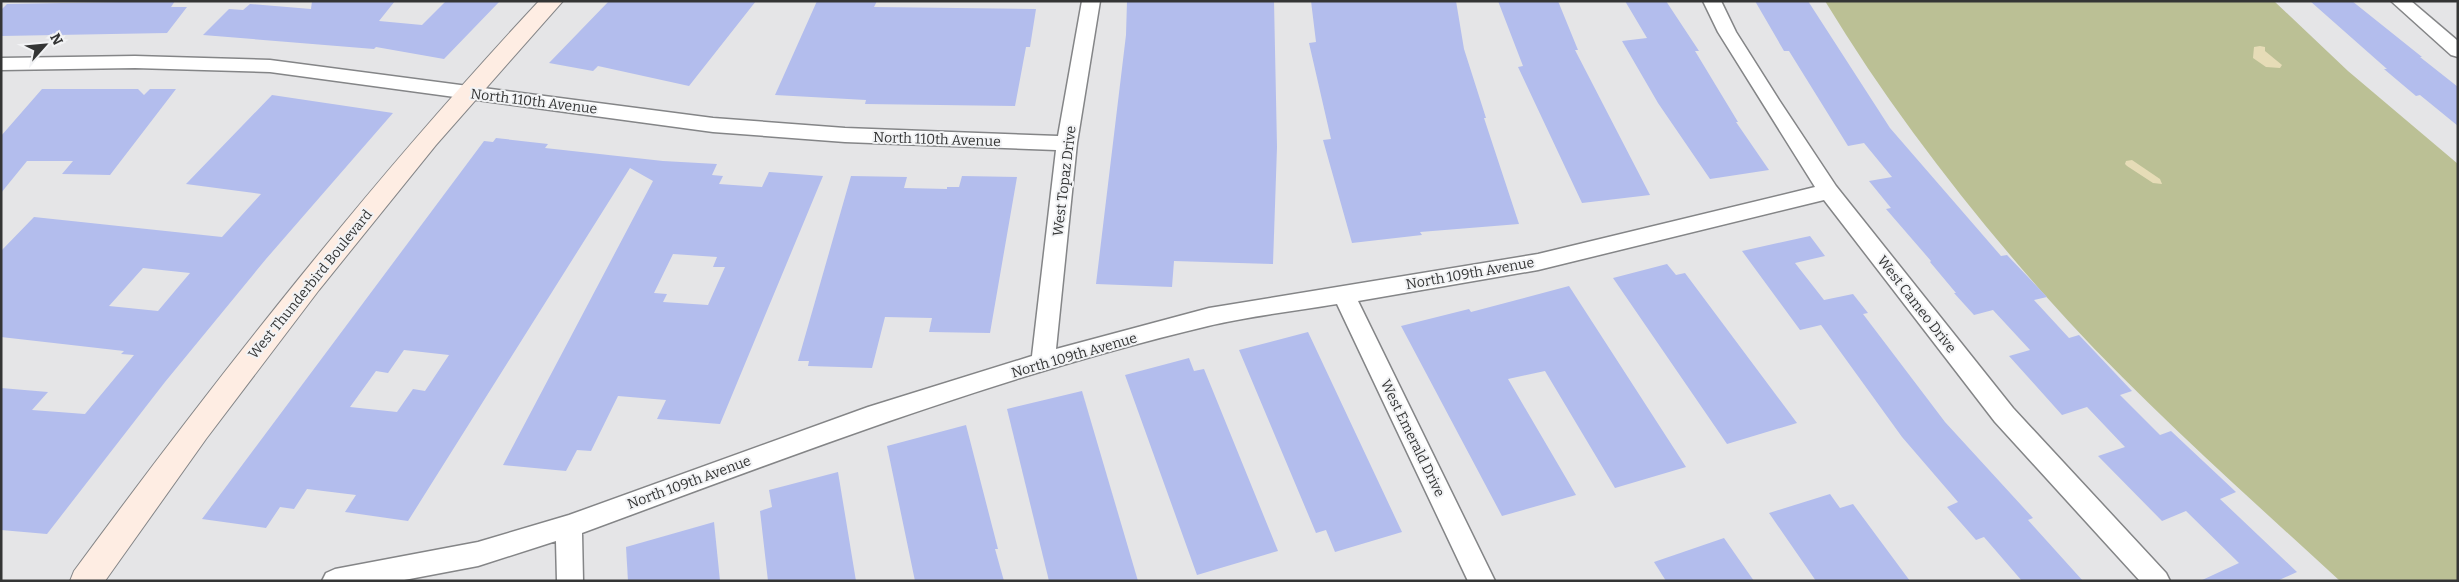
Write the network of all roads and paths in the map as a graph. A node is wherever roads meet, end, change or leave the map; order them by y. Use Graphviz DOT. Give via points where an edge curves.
graph roads {
  1 [pos="552,1"];
  2 [pos="1091,1"];
  3 [pos="1712,1"];
  4 [pos="2400,1"];
  5 [pos="2458,51"];
  6 [pos="1,64"];
  7 [pos="468,93"];
  8 [pos="1067,143"];
  9 [pos="1829,191"];
  10 [pos="1344,295"];
  11 [pos="1043,362"];
  12 [pos="569,526"];
  13 [pos="86,581"];
  14 [pos="335,581"];
  15 [pos="570,581"];
  16 [pos="1482,581"];
  17 [pos="2157,581"];
  1 -- 7 [label="street, West Thunderbird Boulevard"];
  2 -- 8 [label="street, West Topaz Drive"];
  3 -- 9 [label="street, West Cameo Drive" via="1757,81"];
  4 -- 5 [label="street"];
  6 -- 7 [label="street, North 110th Avenue" via="135,62 270,66"];
  7 -- 8 [label="street, North 110th Avenue" via="713,125 846,135"];
  7 -- 13 [label="street, West Thunderbird Boulevard" via="342,241 233,380"];
  8 -- 11 [label="street, West Topaz Drive"];
  9 -- 10 [label="street, North 109th Avenue" via="1538,262"];
  9 -- 17 [label="street, West Cameo Drive" via="2004,415"];
  10 -- 11 [label="street, North 109th Avenue" via="1209,317"];
  10 -- 16 [label="street, West Emerald Drive"];
  11 -- 12 [label="street, North 109th Avenue" via="877,414"];
  12 -- 14 [label="street, North 109th Avenue" via="478,554"];
  12 -- 15 [label="street"];
}
